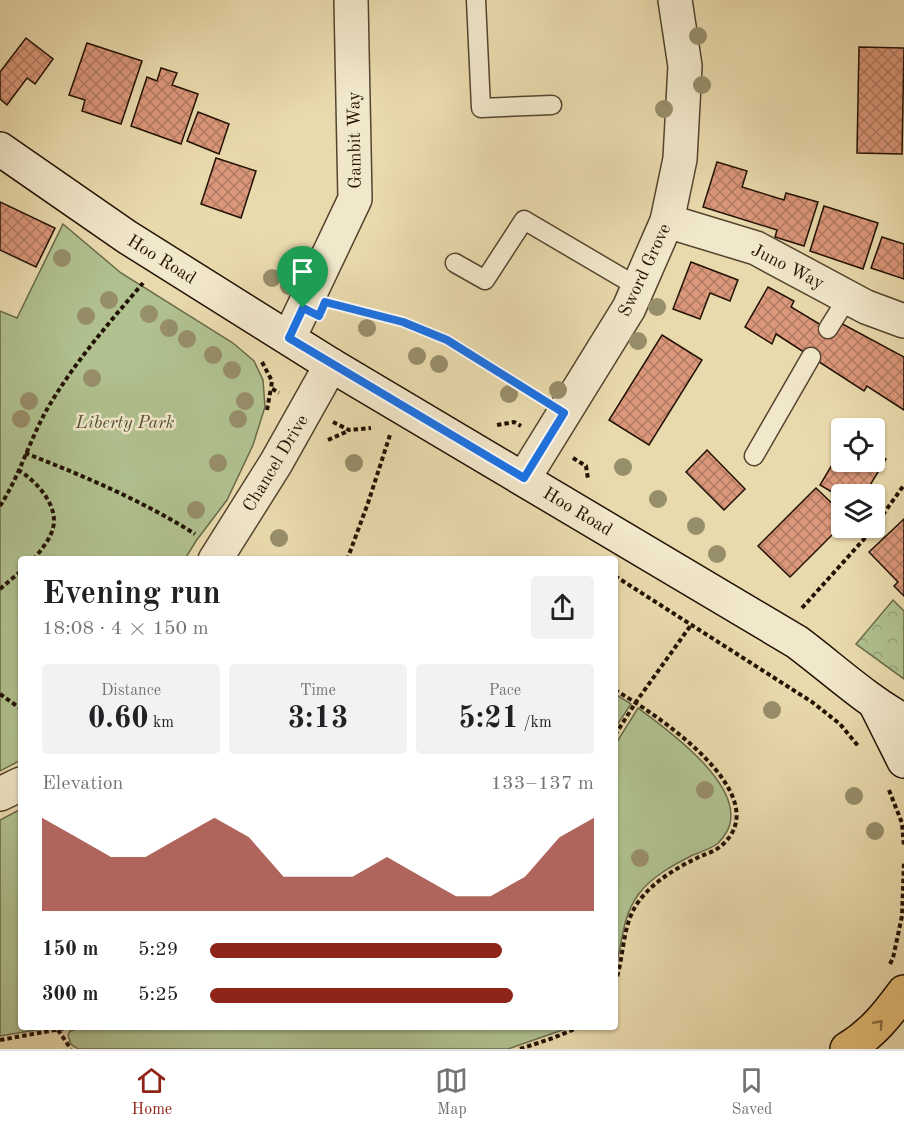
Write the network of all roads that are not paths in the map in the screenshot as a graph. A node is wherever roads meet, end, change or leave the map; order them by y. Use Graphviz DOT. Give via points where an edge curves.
graph roads {
  1 [pos="351,0"];
  2 [pos="476,0"];
  3 [pos="675,0"];
  4 [pos="552,105"];
  5 [pos="0,149"];
  6 [pos="668,221"];
  7 [pos="455,263"];
  8 [pos="638,287"];
  9 [pos="848,297"];
  10 [pos="904,321"];
  11 [pos="828,329"];
  12 [pos="289,338"];
  13 [pos="812,357"];
  14 [pos="331,365"];
  15 [pos="754,456"];
  16 [pos="524,478"];
  17 [pos="218,555"];
  18 [pos="890,713"];
  19 [pos="895,774"];
  20 [pos="18,785"];
  21 [pos="0,794"];
  22 [pos="896,980"];
  23 [pos="848,1049"];
  1 -- 12 [label="street, Gambit Way" via="355,199"];
  2 -- 4 [label="lane" via="481,108"];
  3 -- 6 [label="street, Sword Grove" via="686,66 680,159"];
  5 -- 12 [label="street, Hoo Road" via="126,237"];
  6 -- 8 [label="street, Sword Grove"];
  6 -- 9 [label="street, Juno Way" via="756,248"];
  7 -- 8 [label="lane" via="485,280 524,220"];
  8 -- 16 [label="street, Sword Grove" via="629,308"];
  9 -- 10 [label="street, Juno Way"];
  9 -- 11 [label="lane"];
  12 -- 14 [label="street, Hoo Road"];
  13 -- 15 [label="lane"];
  14 -- 16 [label="street, Hoo Road"];
  14 -- 17 [label="street, Chancel Drive"];
  16 -- 18 [label="street, Hoo Road" via="797,642"];
  18 -- 19 [label="street, Hoo Road"];
  20 -- 21 [label="street"];
  23 -- 22 [label="main road, one-way" via="877,1027"];
}
